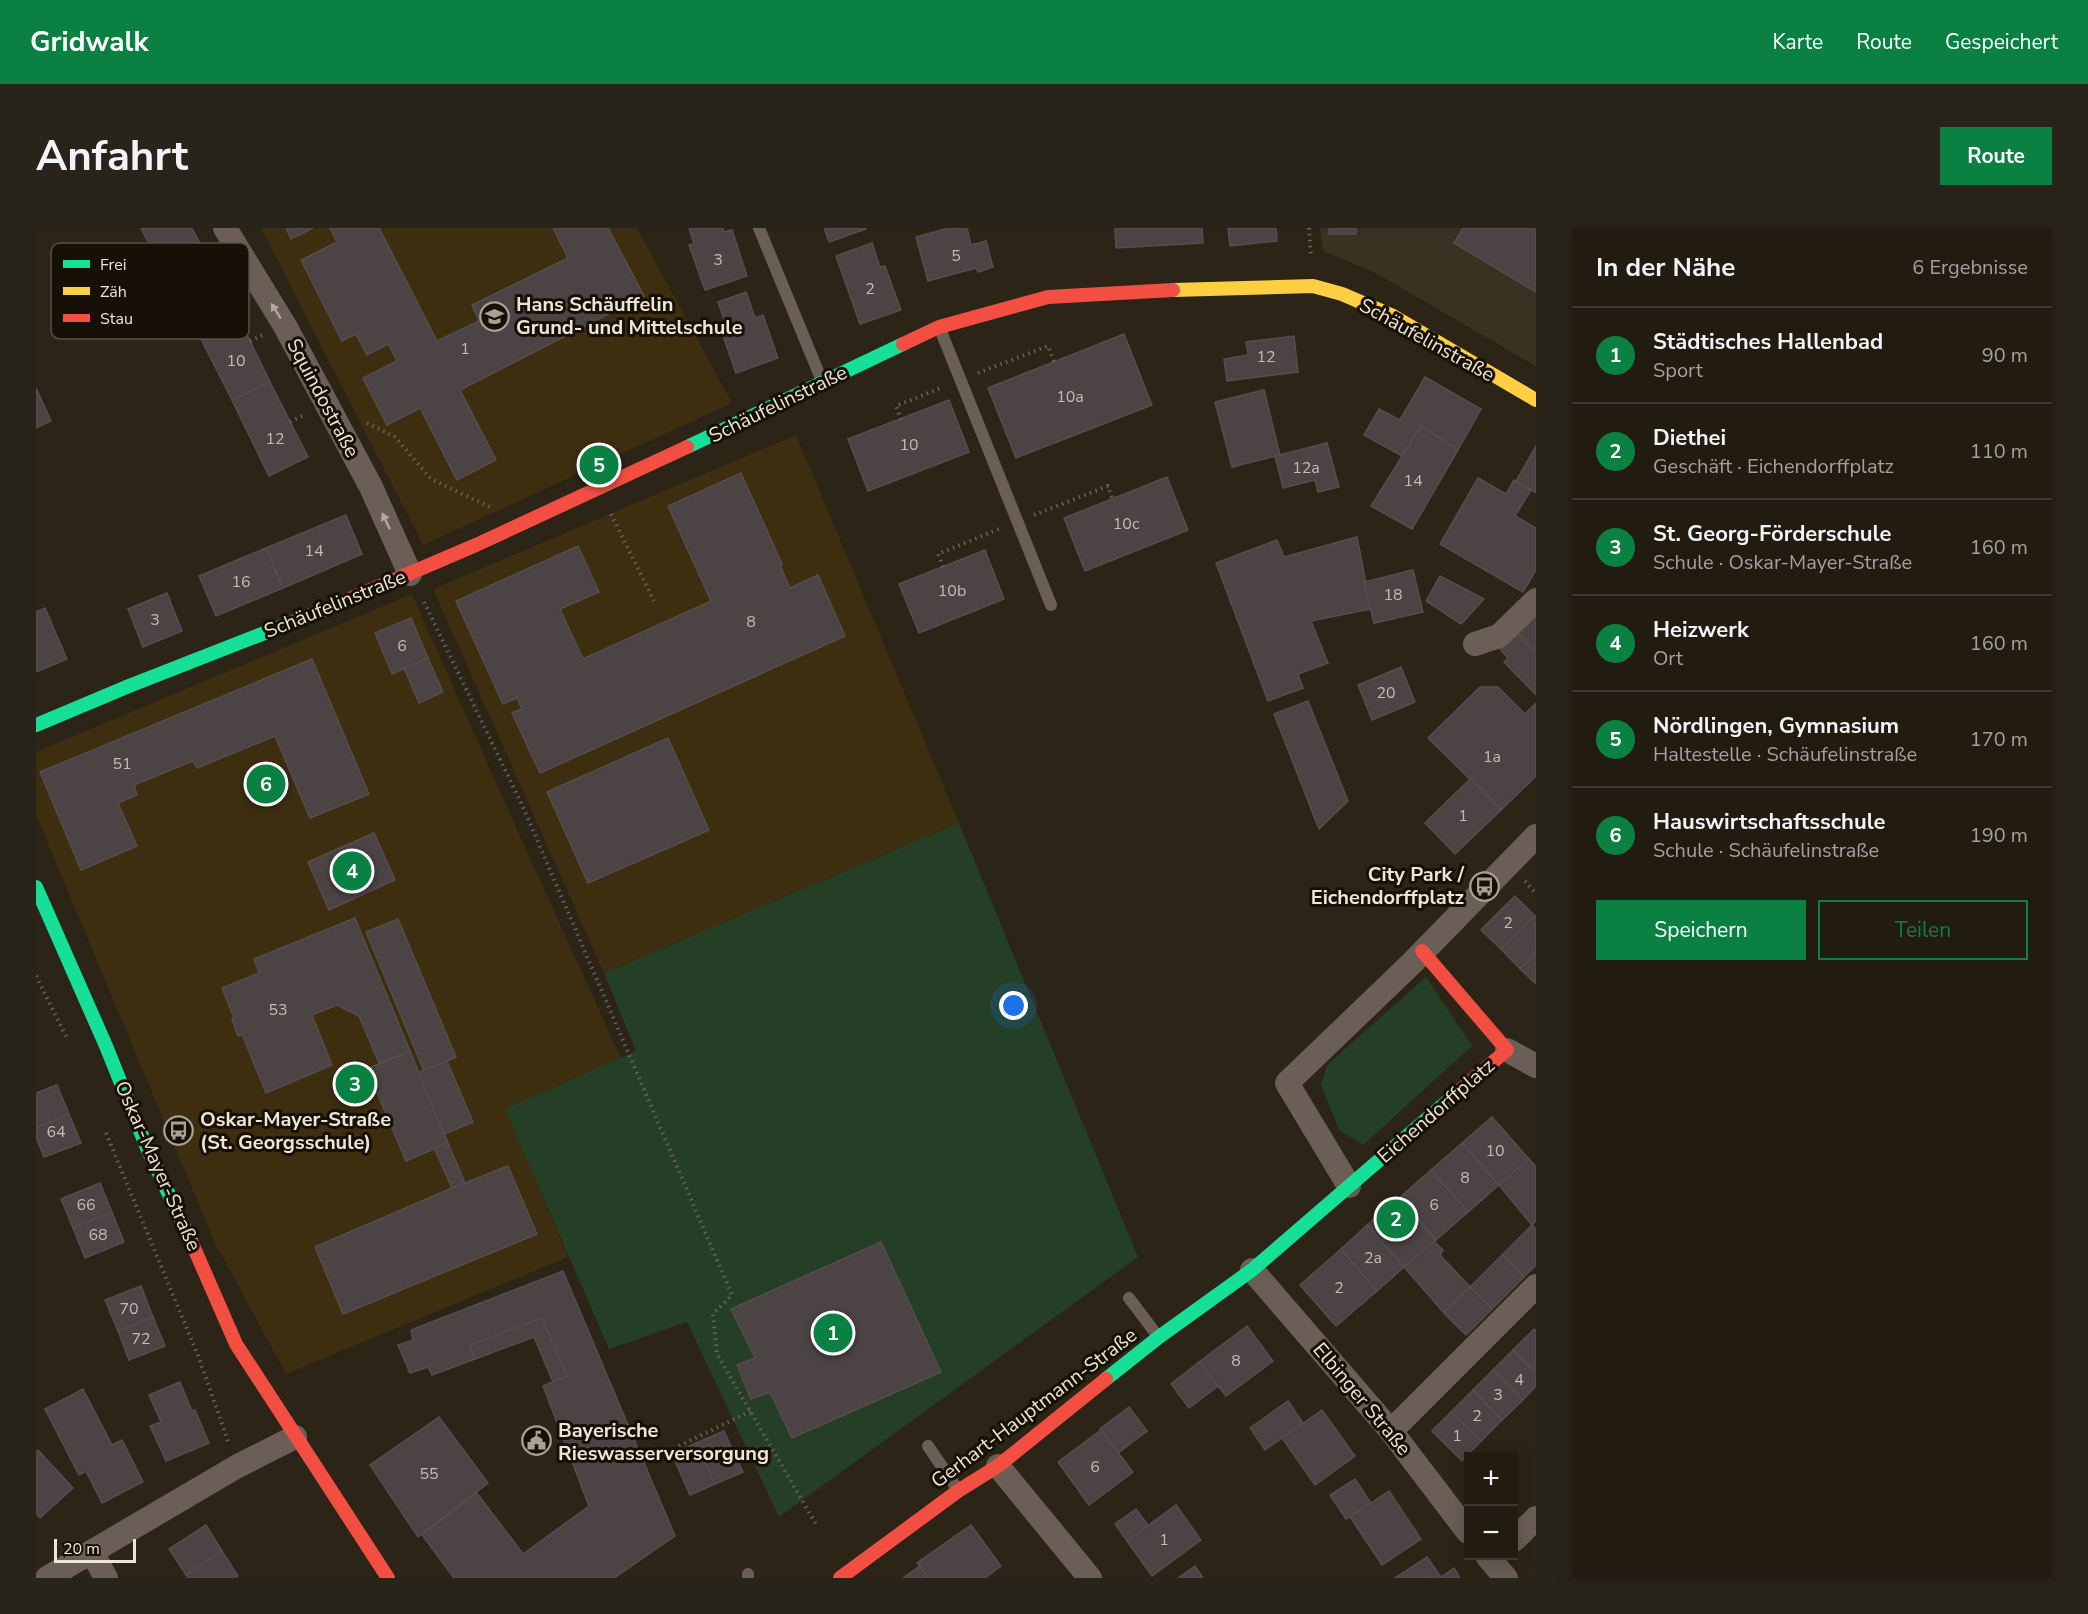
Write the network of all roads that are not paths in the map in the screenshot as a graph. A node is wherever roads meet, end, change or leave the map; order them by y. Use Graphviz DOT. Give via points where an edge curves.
graph roads {
  1 [pos="225,228"];
  2 [pos="759,228"];
  3 [pos="234,243"];
  4 [pos="249,267"];
  5 [pos="939,327"];
  6 [pos="822,382"];
  7 [pos="1536,400"];
  8 [pos="410,574"];
  9 [pos="1536,600"];
  10 [pos="1051,605"];
  11 [pos="1475,644"];
  12 [pos="36,724"];
  13 [pos="1536,836"];
  14 [pos="36,887"];
  15 [pos="1430,943"];
  16 [pos="1507,1050"];
  17 [pos="1536,1066"];
  18 [pos="1348,1186"];
  19 [pos="1252,1270"];
  20 [pos="1536,1286"];
  21 [pos="1129,1298"];
  22 [pos="1159,1337"];
  23 [pos="1390,1431"];
  24 [pos="295,1437"];
  25 [pos="928,1446"];
  26 [pos="998,1466"];
  27 [pos="958,1491"];
  28 [pos="1536,1518"];
  29 [pos="1464,1527"];
  30 [pos="1518,1536"];
  31 [pos="92,1552"];
  32 [pos="44,1572"];
  33 [pos="106,1578"];
  34 [pos="388,1578"];
  35 [pos="840,1578"];
  36 [pos="1090,1578"];
  3 -- 1 [label="street, Squindostraße, one-way"];
  2 -- 6 [label="lane"];
  8 -- 4 [label="street, Squindostraße, one-way" via="370,487 285,326"];
  5 -- 6 [label="street, Schäufelinstraße"];
  5 -- 7 [label="street, Schäufelinstraße" via="1048,297 1312,286 1393,316"];
  5 -- 10 [label="lane"];
  6 -- 8 [label="street, Schäufelinstraße" via="649,467"];
  8 -- 12 [label="street, Schäufelinstraße"];
  9 -- 11 [label="street" via="1499,636"];
  13 -- 15 [label="street"];
  14 -- 24 [label="street, Oskar-Mayer-Straße" via="236,1344"];
  15 -- 16 [label="street, Eichendorffplatz"];
  15 -- 18 [label="street" via="1287,1083"];
  16 -- 17 [label="street"];
  16 -- 18 [label="street, Eichendorffplatz"];
  18 -- 19 [label="street, Eichendorffplatz"];
  19 -- 22 [label="street, Gerhart-Hauptmann-Straße"];
  19 -- 23 [label="street, Elbinger Straße"];
  20 -- 23 [label="street"];
  21 -- 22 [label="lane"];
  22 -- 26 [label="street, Gerhart-Hauptmann-Straße"];
  23 -- 29 [label="street, Elbinger Straße"];
  24 -- 31 [label="street"];
  24 -- 34 [label="street, Oskar-Mayer-Straße"];
  25 -- 27 [label="lane"];
  26 -- 27 [label="street, Gerhart-Hauptmann-Straße"];
  26 -- 36 [label="street"];
  27 -- 35 [label="street, Gerhart-Hauptmann-Straße"];
  28 -- 30 [label="street"];
  31 -- 32 [label="street"];
  31 -- 33 [label="street"];
}
